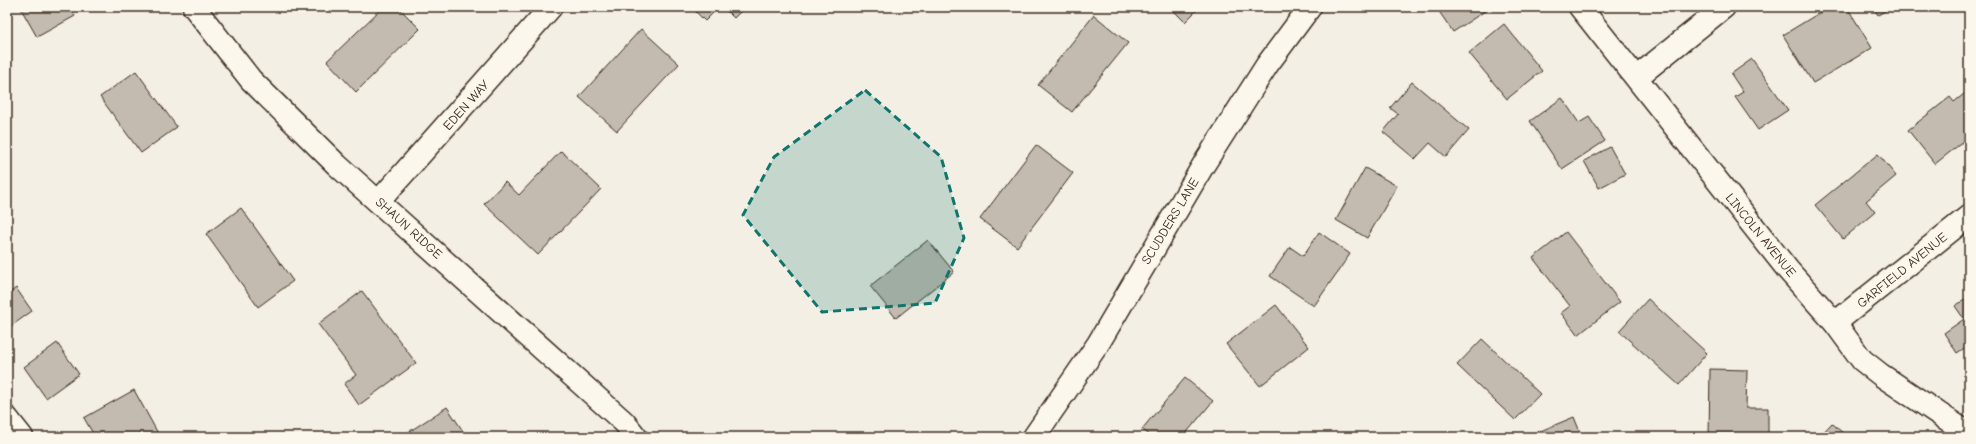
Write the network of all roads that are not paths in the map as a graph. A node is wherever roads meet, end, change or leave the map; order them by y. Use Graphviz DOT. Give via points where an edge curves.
graph roads {
  1 [pos="194,7"];
  2 [pos="551,7"];
  3 [pos="1310,7"];
  4 [pos="1580,7"];
  5 [pos="1724,7"];
  6 [pos="1637,77"];
  7 [pos="379,201"];
  8 [pos="1969,216"];
  9 [pos="1835,323"];
  10 [pos="7,418"];
  11 [pos="1969,434"];
  12 [pos="22,437"];
  13 [pos="636,437"];
  14 [pos="1034,437"];
  1 -- 7 [label="street, SHAUN RIDGE" via="251,80 337,165"];
  2 -- 7 [label="street, EDEN WAY"];
  3 -- 14 [label="street, SCUDDERS LANE" via="1263,72 1204,164 1098,344"];
  4 -- 6 [label="street, LINCOLN AVENUE"];
  5 -- 6 [label="street"];
  6 -- 9 [label="street, LINCOLN AVENUE" via="1788,270"];
  7 -- 13 [label="street, SHAUN RIDGE" via="624,422"];
  8 -- 9 [label="street, GARFIELD AVENUE"];
  9 -- 11 [label="street, LINCOLN AVENUE" via="1862,360 1876,372"];
  10 -- 12 [label="street"];
}
